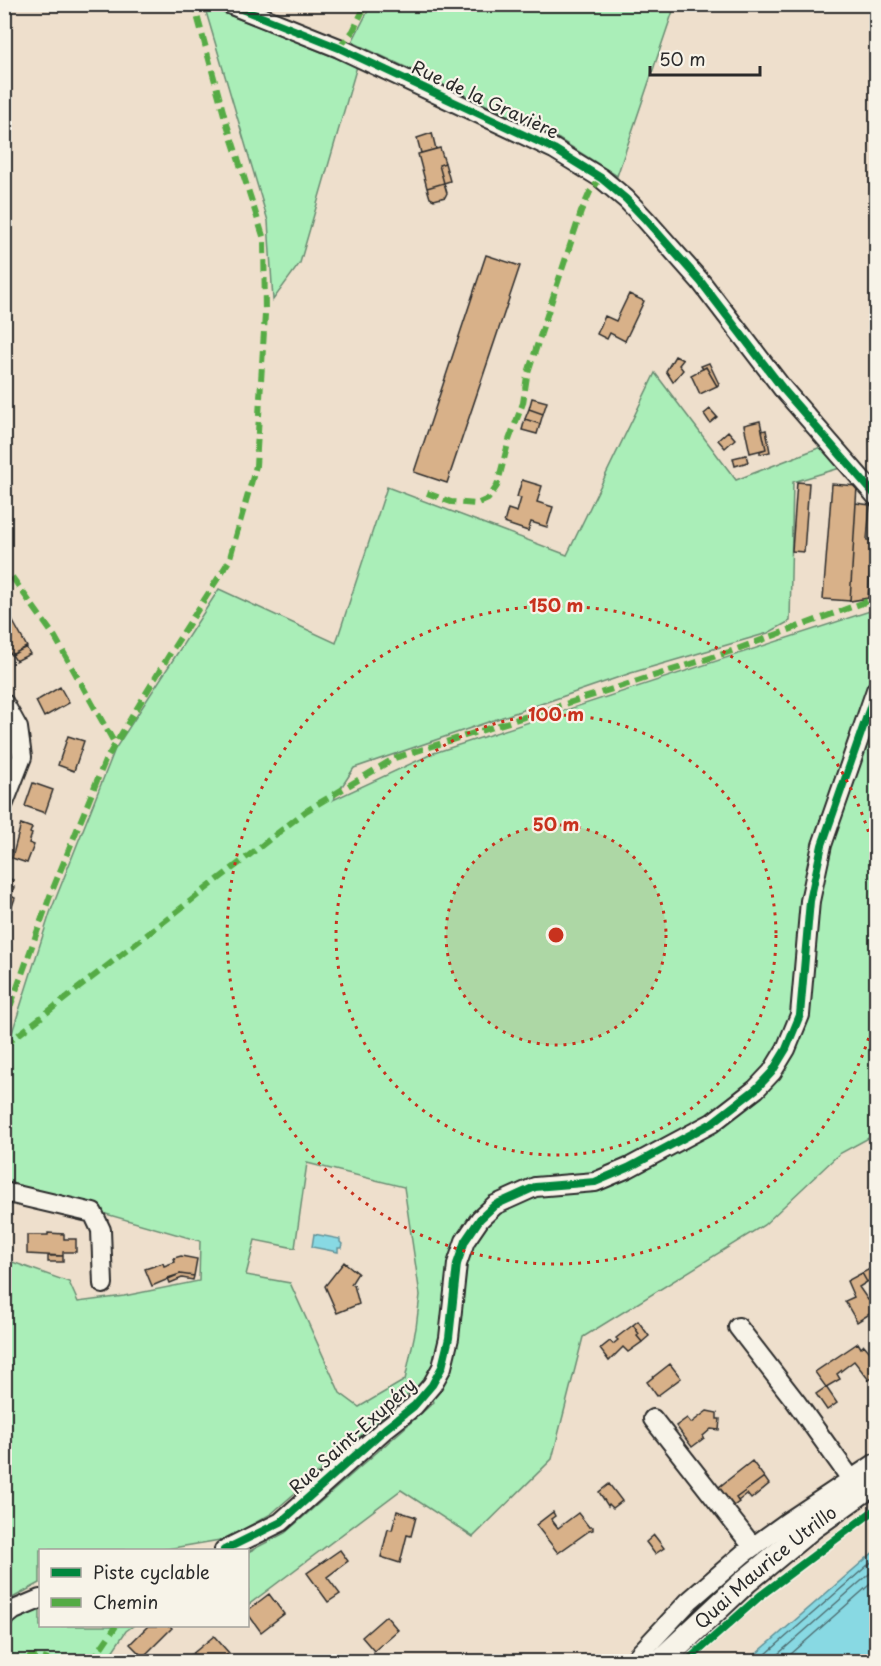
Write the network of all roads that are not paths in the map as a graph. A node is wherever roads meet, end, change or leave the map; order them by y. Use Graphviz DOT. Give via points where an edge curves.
graph roads {
  1 [pos="229,4"];
  2 [pos="876,496"];
  3 [pos="876,690"];
  4 [pos="4,703"];
  5 [pos="4,803"];
  6 [pos="4,1192"];
  7 [pos="103,1284"];
  8 [pos="738,1327"];
  9 [pos="653,1419"];
  10 [pos="876,1463"];
  11 [pos="851,1479"];
  12 [pos="876,1481"];
  13 [pos="786,1523"];
  14 [pos="813,1526"];
  15 [pos="753,1547"];
  16 [pos="228,1549"];
  17 [pos="39,1599"];
  18 [pos="4,1618"];
  19 [pos="632,1662"];
  20 [pos="660,1662"];
  1 -- 2 [label="street, Rue de la Gravière" via="339,48 554,149 601,178 639,213 701,282 783,389"];
  3 -- 16 [label="street, Rue Saint-Exupéry" via="816,868 800,1015 772,1072 712,1124 628,1168 595,1182 535,1187 495,1205 480,1218 465,1241 458,1264 449,1338 442,1367 432,1385 414,1406 281,1522"];
  4 -- 5 [label="street" via="18,728 22,757"];
  6 -- 7 [label="street" via="93,1213 101,1230"];
  8 -- 11 [label="street"];
  9 -- 15 [label="street"];
  10 -- 11 [label="street"];
  11 -- 13 [label="street"];
  12 -- 14 [label="main road, Quai Maurice Utrillo"];
  13 -- 14 [label="street"];
  13 -- 15 [label="street"];
  14 -- 20 [label="main road, Quai Maurice Utrillo" via="746,1581"];
  15 -- 19 [label="street" via="689,1602"];
  17 -- 18 [label="street"];
}
